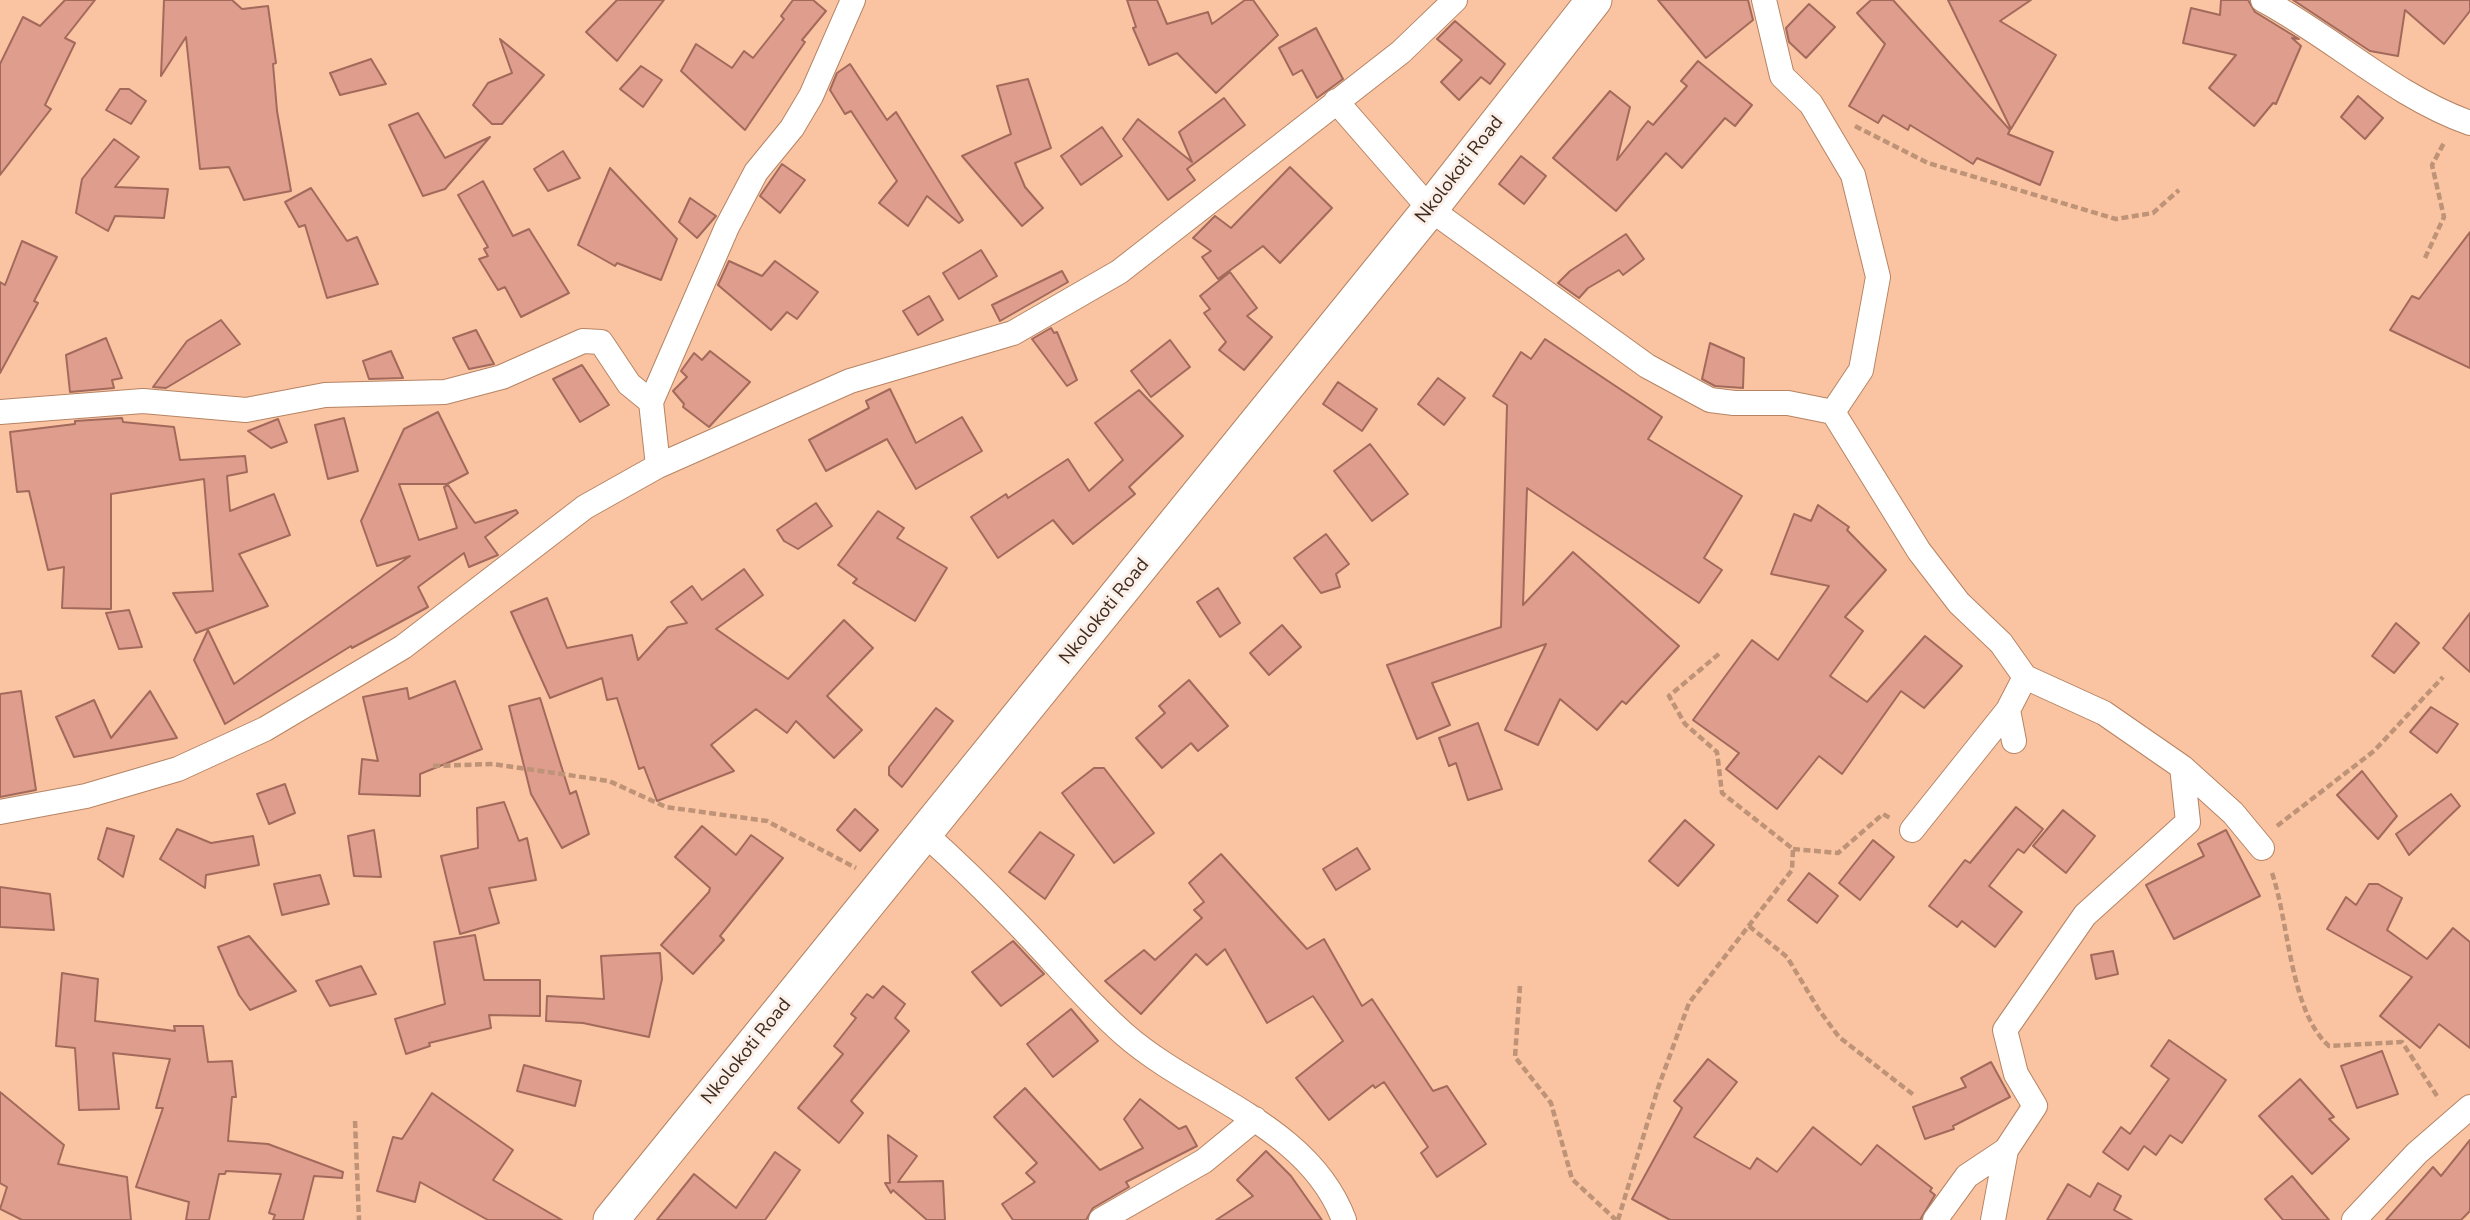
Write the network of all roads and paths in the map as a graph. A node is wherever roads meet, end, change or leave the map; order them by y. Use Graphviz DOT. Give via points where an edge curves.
graph roads {
  1 [pos="853,0"];
  2 [pos="1455,0"];
  3 [pos="1594,0"];
  4 [pos="1764,0"];
  5 [pos="2263,0"];
  6 [pos="1336,101"];
  7 [pos="1811,104"];
  8 [pos="2464,121"];
  9 [pos="2179,190"];
  10 [pos="1430,209"];
  11 [pos="2426,258"];
  12 [pos="651,402"];
  13 [pos="0,412"];
  14 [pos="1833,412"];
  15 [pos="658,466"];
  16 [pos="1720,653"];
  17 [pos="2025,677"];
  18 [pos="2443,677"];
  19 [pos="2008,710"];
  20 [pos="2014,741"];
  21 [pos="433,766"];
  22 [pos="2182,767"];
  23 [pos="0,812"];
  24 [pos="1912,830"];
  25 [pos="925,834"];
  26 [pos="2262,848"];
  27 [pos="1793,849"];
  28 [pos="884,884"];
  29 [pos="1749,926"];
  30 [pos="1520,986"];
  31 [pos="1915,1096"];
  32 [pos="2461,1114"];
  33 [pos="1255,1119"];
  34 [pos="355,1121"];
  35 [pos="2006,1150"];
  36 [pos="359,1220"];
  37 [pos="611,1220"];
  38 [pos="1101,1220"];
  39 [pos="1344,1220"];
  40 [pos="1618,1220"];
  41 [pos="1935,1220"];
  42 [pos="1993,1220"];
  43 [pos="2354,1220"];
  1 -- 12 [label="street" via="811,96 756,172 727,227"];
  2 -- 6 [label="street" via="1401,52"];
  3 -- 10 [label="main road, Nkolokoti Road"];
  4 -- 7 [label="street" via="1782,76"];
  5 -- 8 [label="street" via="2399,90"];
  6 -- 10 [label="street"];
  6 -- 15 [label="street" via="1119,272 1013,333 850,381"];
  7 -- 9 [label="path" via="1928,163 2116,219 2153,213"];
  7 -- 14 [label="street" via="1853,176 1878,277 1861,370"];
  8 -- 11 [label="path" via="2432,165 2444,217"];
  10 -- 14 [label="street" via="1680,386 1710,400 1788,403"];
  10 -- 25 [label="main road, Nkolokoti Road"];
  12 -- 13 [label="street" via="629,384 601,342 593,340 502,377 445,391 325,395 246,410 143,401"];
  12 -- 15 [label="street"];
  14 -- 17 [label="street" via="1919,551 1959,603 2001,643"];
  15 -- 23 [label="street" via="585,507 403,647 265,729 178,769 86,796"];
  16 -- 27 [label="path" via="1669,696 1685,724 1717,752 1722,793"];
  17 -- 19 [label="street"];
  17 -- 22 [label="street" via="2104,713"];
  18 -- 26 [label="path" via="2374,751 2275,827"];
  19 -- 20 [label="street"];
  19 -- 24 [label="street"];
  21 -- 28 [label="path" via="493,764 610,781 666,807 766,821"];
  22 -- 26 [label="street" via="2233,813"];
  22 -- 35 [label="street" via="2188,822 2085,915 2005,1030 2016,1074 2035,1106"];
  24 -- 27 [label="path" via="1883,814 1838,853"];
  25 -- 28 [label="main road, Nkolokoti Road"];
  25 -- 33 [label="street" via="1125,1035 1185,1078"];
  26 -- 32 [label="path" via="2283,912 2293,970 2315,1034 2329,1046 2402,1042"];
  27 -- 29 [label="path" via="1792,870"];
  28 -- 37 [label="main road, Nkolokoti Road"];
  29 -- 31 [label="path" via="1787,957 1839,1037"];
  29 -- 40 [label="path" via="1689,1003"];
  30 -- 40 [label="path" via="1516,1057 1551,1103 1572,1179"];
  32 -- 43 [label="street"];
  33 -- 38 [label="street" via="1204,1161"];
  33 -- 39 [label="street" via="1323,1182"];
  34 -- 36 [label="path"];
  35 -- 41 [label="street" via="1967,1176"];
  35 -- 42 [label="street"];
}
